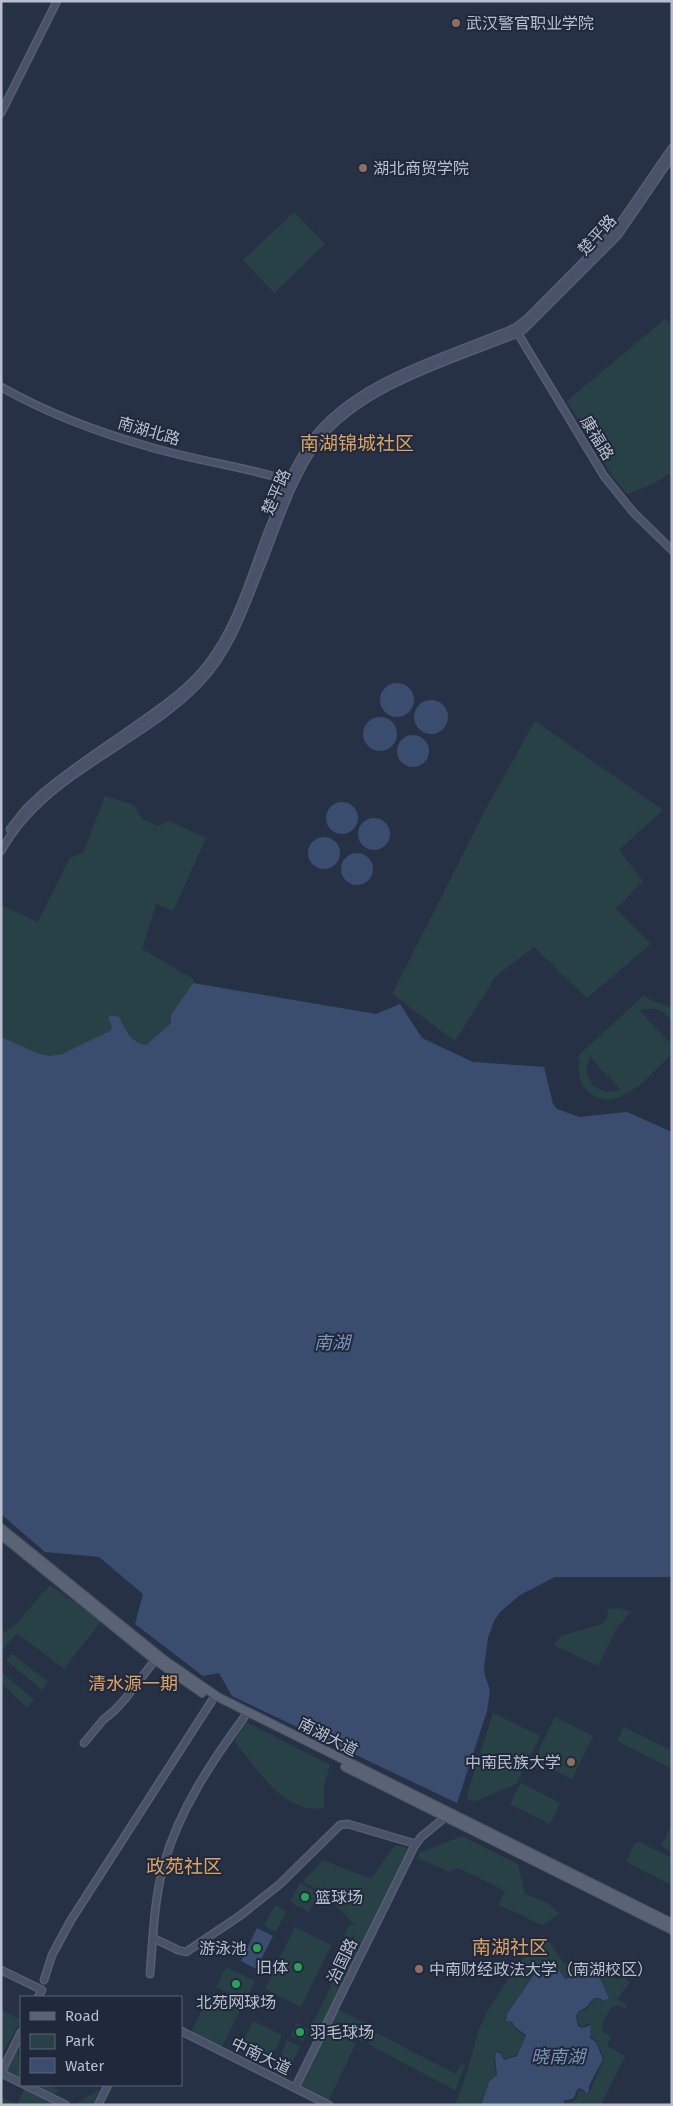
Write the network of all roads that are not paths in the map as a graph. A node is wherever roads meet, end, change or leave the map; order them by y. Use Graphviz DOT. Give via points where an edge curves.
graph roads {
  1 [pos="57,1"];
  2 [pos="1,113"];
  3 [pos="672,148"];
  4 [pos="672,156"];
  5 [pos="516,331"];
  6 [pos="1,387"];
  7 [pos="292,482"];
  8 [pos="672,550"];
  9 [pos="1,843"];
  10 [pos="1,851"];
  11 [pos="1,1528"];
  12 [pos="1,1535"];
  13 [pos="155,1660"];
  14 [pos="212,1699"];
  15 [pos="245,1716"];
  16 [pos="84,1744"];
  17 [pos="447,1816"];
  18 [pos="415,1846"];
  19 [pos="672,1923"];
  20 [pos="672,1930"];
  21 [pos="153,1938"];
  22 [pos="1,1970"];
  23 [pos="150,1974"];
  24 [pos="44,1980"];
  25 [pos="39,1996"];
  26 [pos="182,2032"];
  27 [pos="20,2034"];
  28 [pos="1,2073"];
  29 [pos="20,2082"];
  30 [pos="27,2086"];
  31 [pos="108,2086"];
  32 [pos="295,2088"];
  33 [pos="66,2105"];
  34 [pos="98,2105"];
  35 [pos="329,2105"];
  1 -- 2 [label="main road"];
  3 -- 5 [label="main road, 楚平路" via="614,232"];
  4 -- 5 [label="main road, 楚平路" via="618,235"];
  5 -- 7 [label="main road, 楚平路" via="381,384 350,403 313,439"];
  5 -- 8 [label="main road, 康福路" via="604,476 639,518"];
  6 -- 7 [label="main road, 南湖北路" via="40,407 150,448"];
  7 -- 9 [label="main road, 楚平路" via="230,629 209,664 173,700 43,793 20,816"];
  7 -- 10 [label="main road, 楚平路" via="242,614 214,666 184,697 46,796 18,826"];
  11 -- 17 [label="main road, 南湖大道" via="163,1659 218,1697"];
  12 -- 13 [label="main road, 南湖大道"];
  13 -- 14 [label="main road, 南湖大道"];
  13 -- 16 [label="main road"];
  14 -- 15 [label="main road, 南湖大道"];
  14 -- 24 [label="main road" via="64,1932"];
  15 -- 17 [label="main road, 南湖大道"];
  15 -- 21 [label="main road" via="199,1785 175,1832 164,1865"];
  17 -- 18 [label="main road, 治国路"];
  17 -- 19 [label="main road, 南湖大道"];
  17 -- 20 [label="main road, 南湖大道"];
  18 -- 21 [label="main road" via="348,1824 340,1825 262,1899 186,1952"];
  18 -- 32 [label="main road, 治国路"];
  21 -- 23 [label="main road"];
  22 -- 25 [label="main road" via="42,1990"];
  26 -- 32 [label="main road, 中南大道"];
  27 -- 28 [label="main road"];
  28 -- 29 [label="main road"];
  30 -- 33 [label="main road"];
  31 -- 34 [label="main road"];
  32 -- 35 [label="main road, 中南大道"];
}
